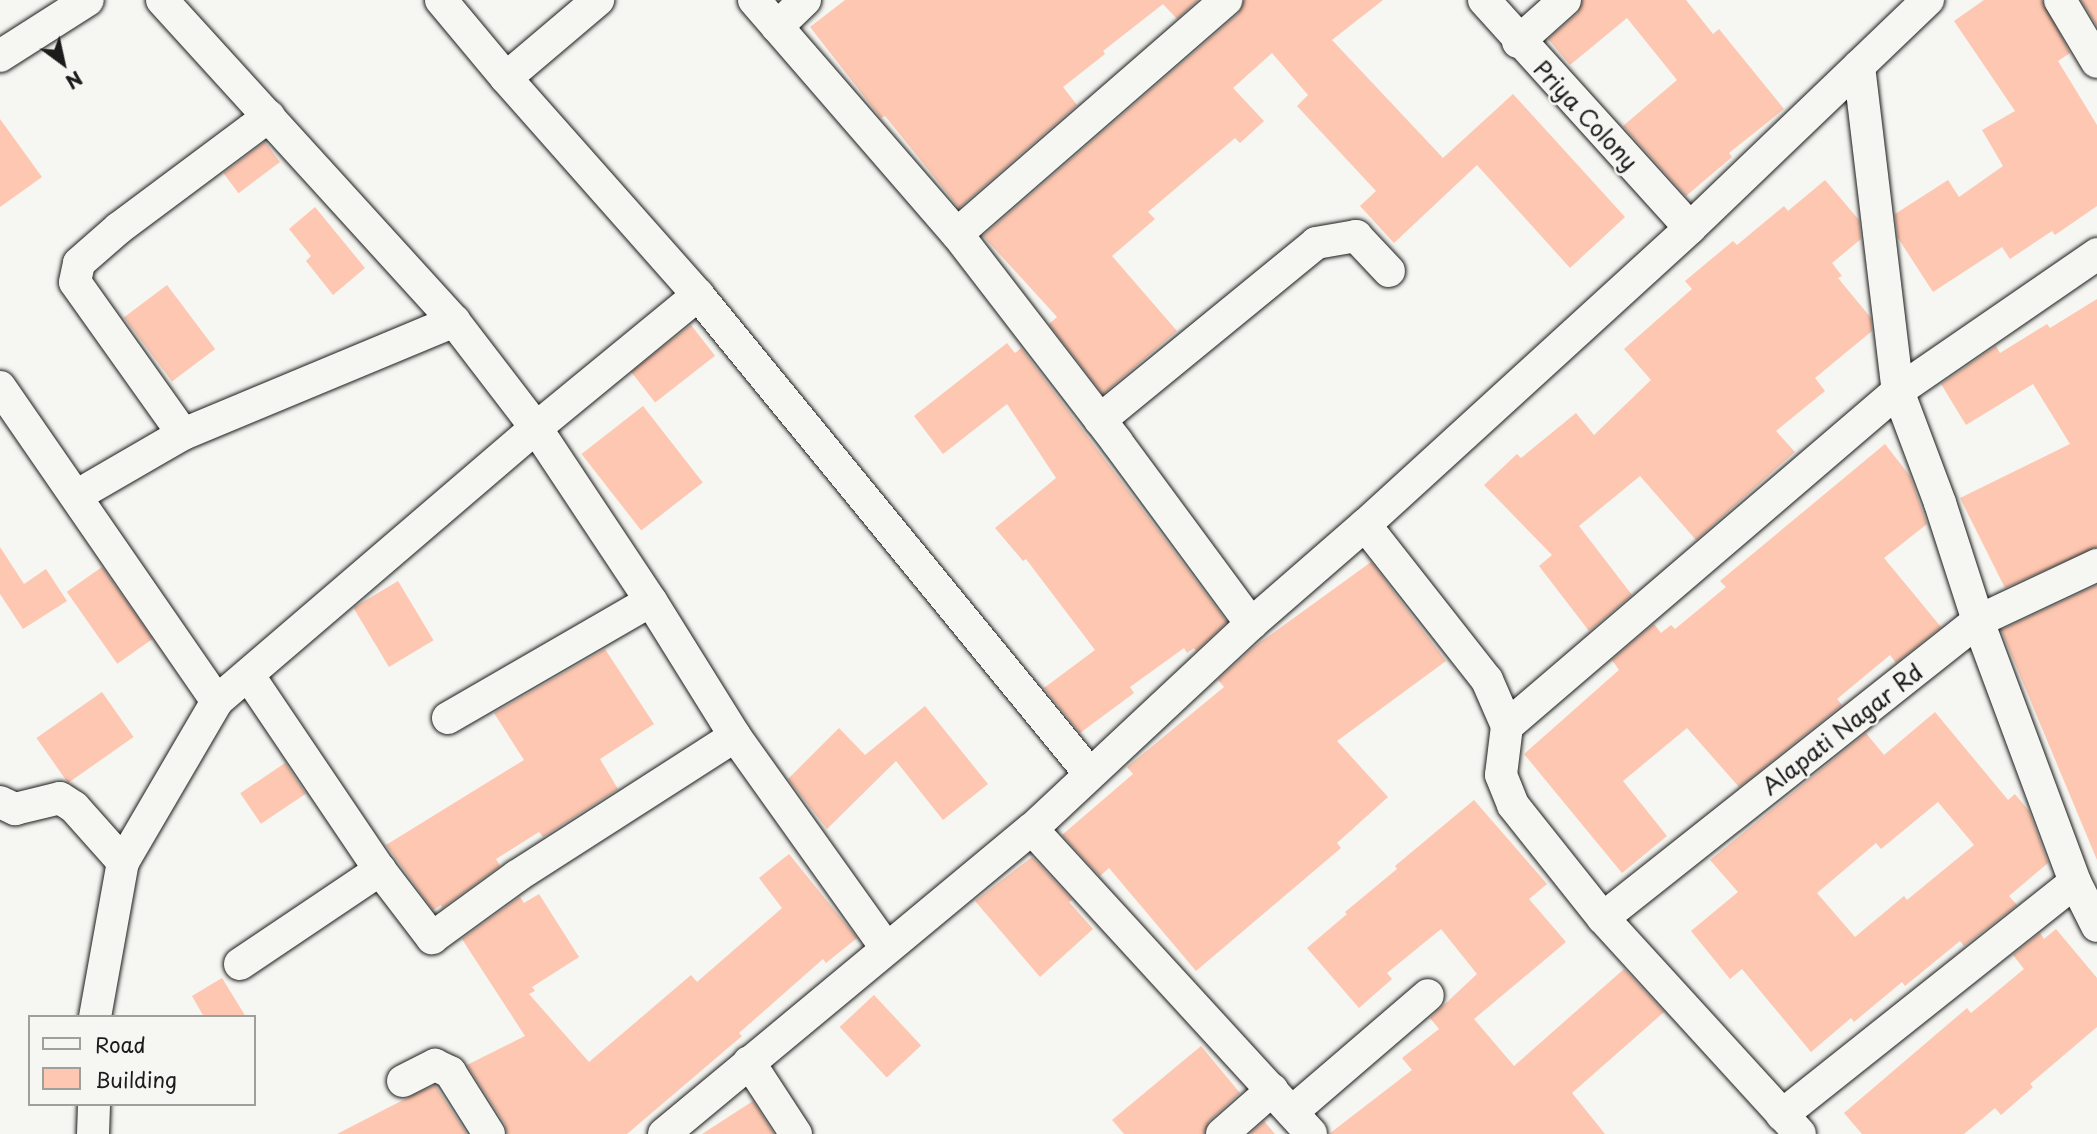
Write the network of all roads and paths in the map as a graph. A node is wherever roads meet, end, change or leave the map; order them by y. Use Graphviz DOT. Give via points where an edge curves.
graph roads {
  1 [pos="89,0"];
  2 [pos="162,0"];
  3 [pos="441,0"];
  4 [pos="598,0"];
  5 [pos="754,0"];
  6 [pos="805,0"];
  7 [pos="1227,0"];
  8 [pos="1484,0"];
  9 [pos="1565,0"];
  10 [pos="1928,0"];
  11 [pos="2060,0"];
  12 [pos="777,27"];
  13 [pos="1518,42"];
  14 [pos="0,56"];
  15 [pos="2097,62"];
  16 [pos="1859,66"];
  17 [pos="506,78"];
  18 [pos="269,116"];
  19 [pos="1690,228"];
  20 [pos="957,234"];
  21 [pos="2097,254"];
  22 [pos="1389,271"];
  23 [pos="698,295"];
  24 [pos="454,321"];
  25 [pos="0,387"];
  26 [pos="1898,391"];
  27 [pos="1100,420"];
  28 [pos="536,428"];
  29 [pos="183,434"];
  30 [pos="76,496"];
  31 [pos="1366,525"];
  32 [pos="2097,565"];
  33 [pos="651,601"];
  34 [pos="1978,621"];
  35 [pos="1251,624"];
  36 [pos="248,676"];
  37 [pos="217,701"];
  38 [pos="448,718"];
  39 [pos="1507,726"];
  40 [pos="735,736"];
  41 [pos="1090,774"];
  42 [pos="0,802"];
  43 [pos="1032,829"];
  44 [pos="123,862"];
  45 [pos="380,870"];
  46 [pos="2075,882"];
  47 [pos="1603,918"];
  48 [pos="2096,919"];
  49 [pos="886,948"];
  50 [pos="240,964"];
  51 [pos="1428,995"];
  52 [pos="95,1015"];
  53 [pos="749,1062"];
  54 [pos="403,1081"];
  55 [pos="94,1106"];
  56 [pos="1292,1112"];
  57 [pos="1791,1124"];
  58 [pos="93,1134"];
  59 [pos="489,1134"];
  60 [pos="664,1134"];
  61 [pos="796,1134"];
  62 [pos="1222,1134"];
  1 -- 14 [label="street"];
  2 -- 18 [label="street"];
  3 -- 17 [label="street"];
  4 -- 17 [label="street"];
  5 -- 12 [label="street"];
  6 -- 12 [label="street"];
  7 -- 20 [label="street"];
  8 -- 13 [label="street, Priya Colony"];
  9 -- 13 [label="street"];
  10 -- 16 [label="street"];
  11 -- 15 [label="street"];
  12 -- 20 [label="street"];
  13 -- 19 [label="street, Priya Colony"];
  16 -- 19 [label="street"];
  16 -- 26 [label="street"];
  17 -- 23 [label="street"];
  18 -- 24 [label="street"];
  18 -- 29 [label="street" via="79,263 75,282"];
  19 -- 31 [label="street"];
  20 -- 27 [label="street"];
  21 -- 26 [label="street"];
  22 -- 27 [label="street" via="1356,236 1316,243"];
  23 -- 28 [label="street"];
  23 -- 41 [label="street"];
  24 -- 28 [label="street"];
  24 -- 29 [label="street"];
  25 -- 30 [label="street"];
  26 -- 34 [label="street"];
  26 -- 39 [label="street"];
  27 -- 35 [label="street"];
  28 -- 33 [label="street"];
  28 -- 36 [label="street"];
  29 -- 30 [label="street"];
  30 -- 37 [label="street"];
  31 -- 35 [label="street"];
  31 -- 39 [label="street" via="1487,680"];
  32 -- 34 [label="street, Alapati Nagar Rd"];
  33 -- 38 [label="street"];
  33 -- 40 [label="street"];
  34 -- 46 [label="street"];
  34 -- 47 [label="street, Alapati Nagar Rd"];
  35 -- 41 [label="street"];
  36 -- 37 [label="street"];
  36 -- 45 [label="street"];
  37 -- 44 [label="street"];
  39 -- 47 [label="street" via="1501,775 1513,805"];
  40 -- 45 [label="street" via="517,876 432,938"];
  40 -- 49 [label="street"];
  41 -- 43 [label="street"];
  42 -- 44 [label="street" via="15,809 60,798 74,807"];
  43 -- 49 [label="street"];
  43 -- 56 [label="street"];
  44 -- 52 [label="street"];
  45 -- 50 [label="street"];
  46 -- 48 [label="street"];
  46 -- 57 [label="street"];
  47 -- 57 [label="street"];
  49 -- 53 [label="street"];
  51 -- 56 [label="street"];
  53 -- 60 [label="street"];
  53 -- 61 [label="street"];
  54 -- 59 [label="street" via="435,1065 450,1072"];
  55 -- 58 [label="street"];
  56 -- 62 [label="street"];
}
